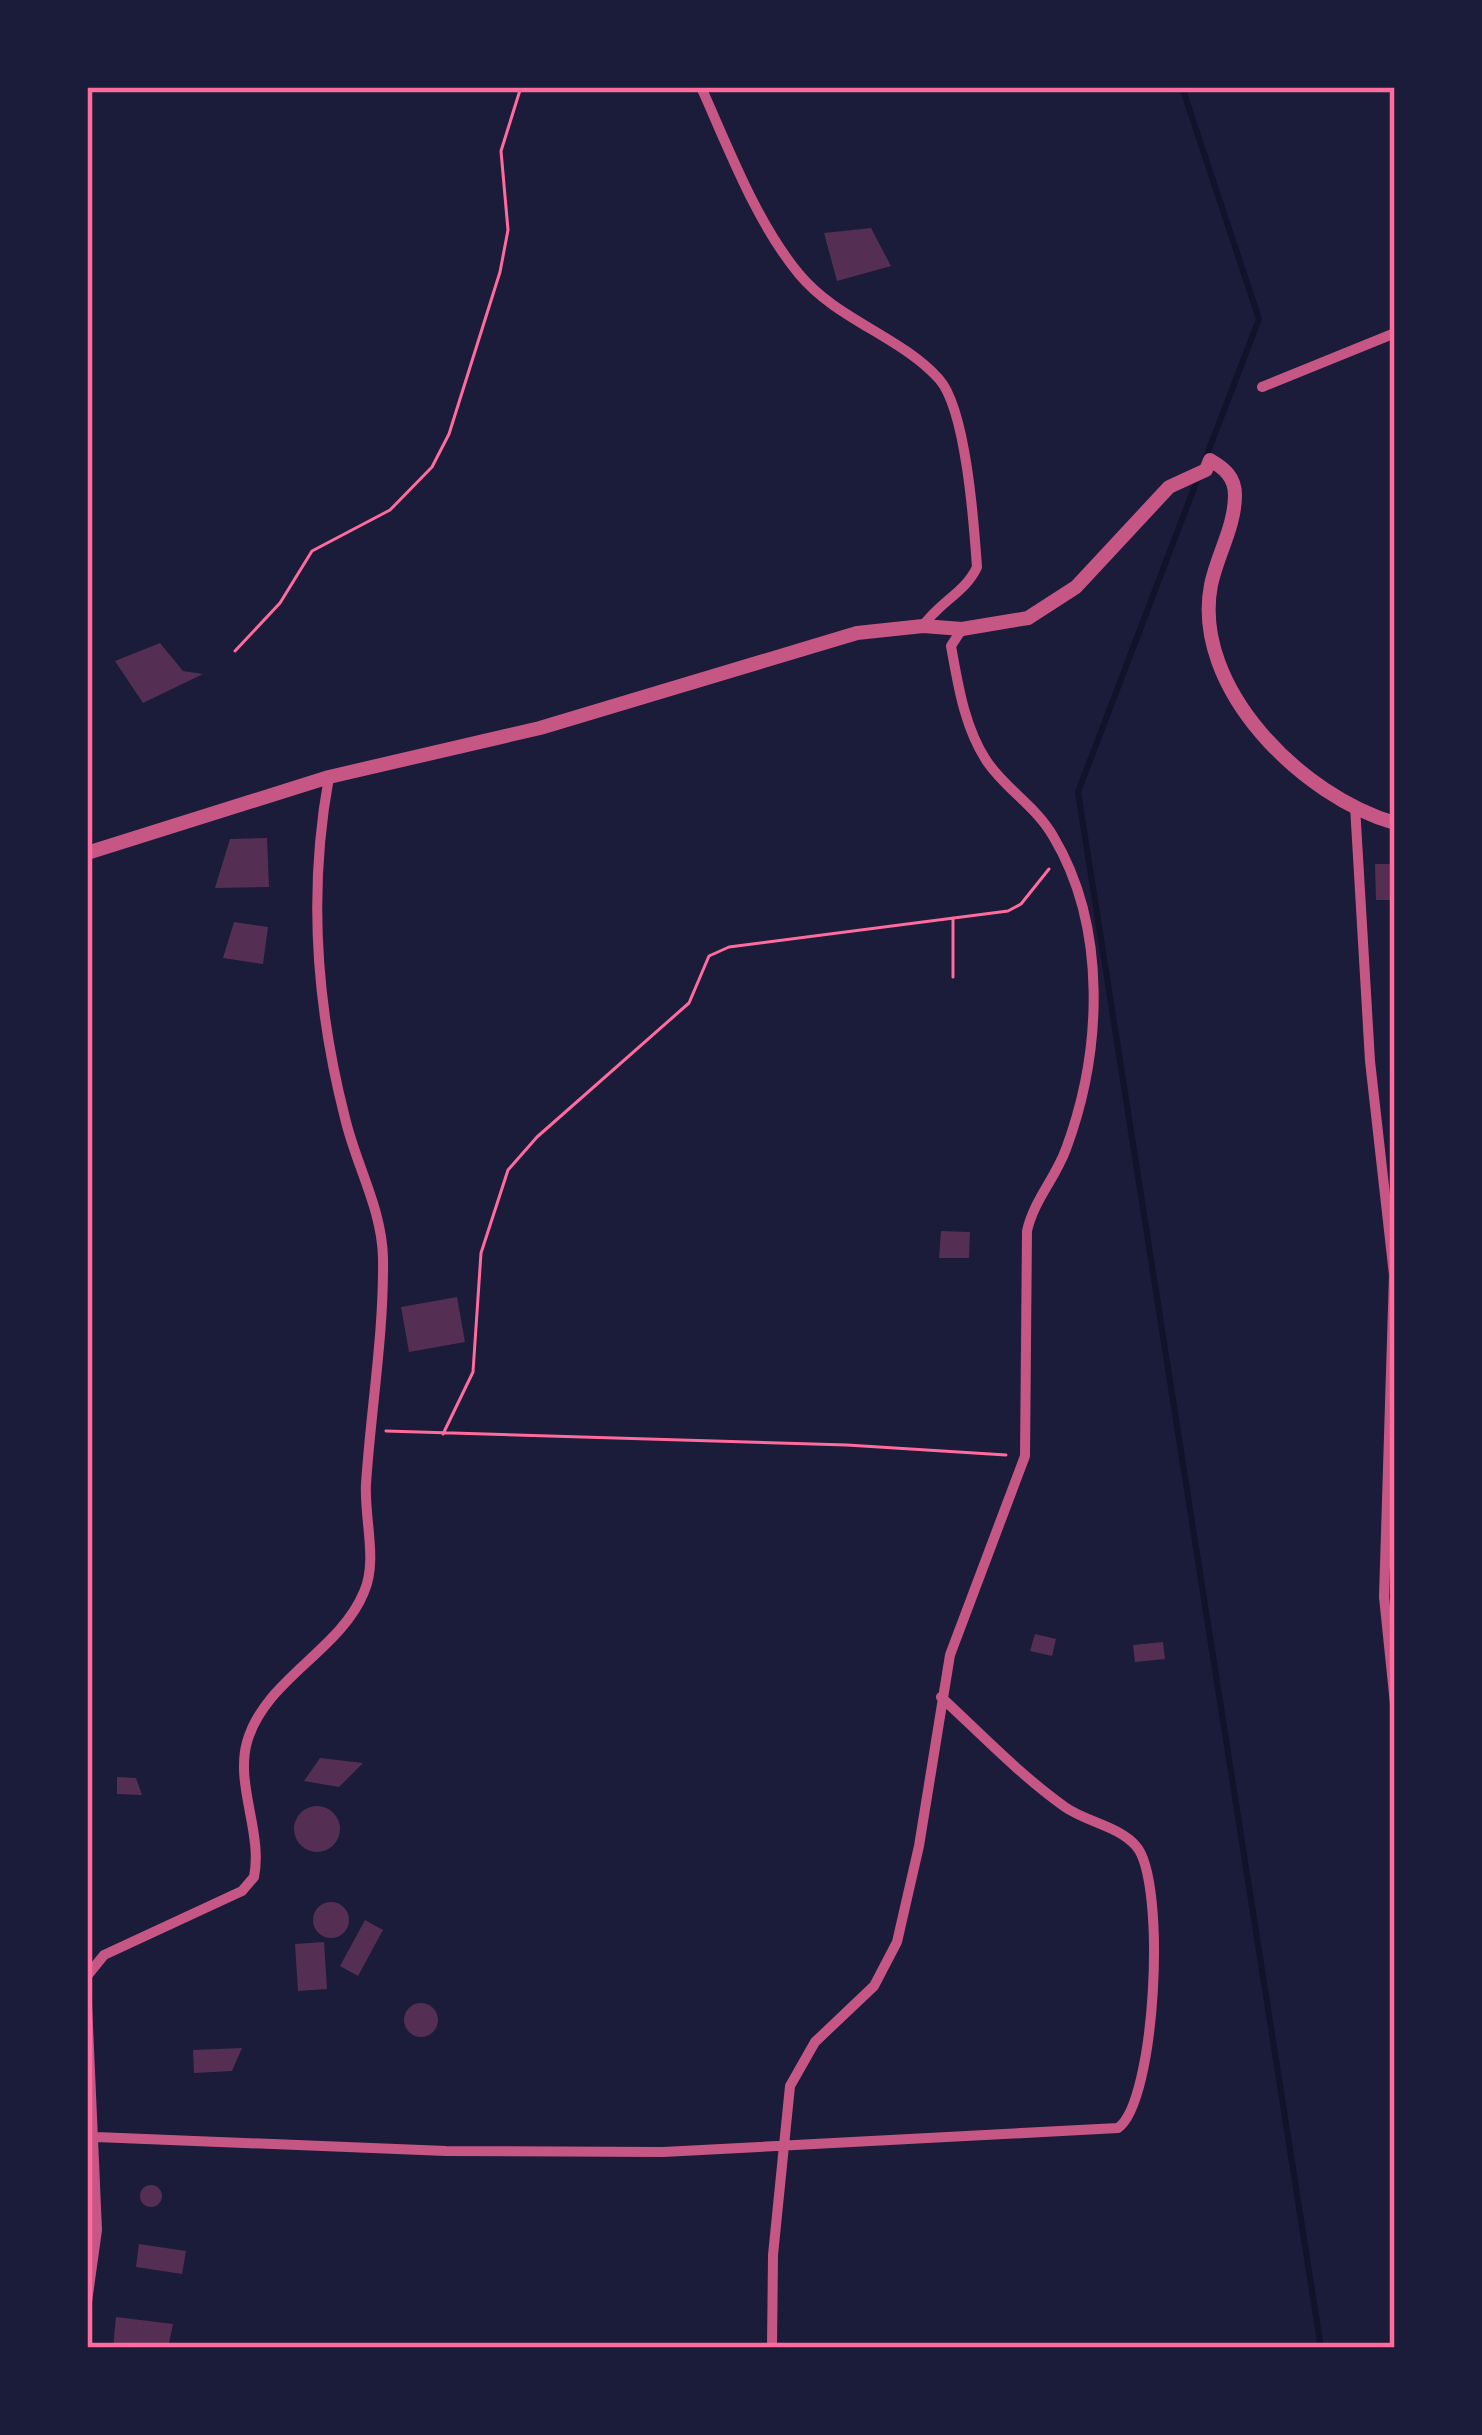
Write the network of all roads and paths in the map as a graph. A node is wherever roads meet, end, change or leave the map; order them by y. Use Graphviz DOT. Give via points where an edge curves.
graph roads {
  1 [pos="520,87"];
  2 [pos="701,87"];
  3 [pos="1395,333"];
  4 [pos="1262,387"];
  5 [pos="922,626"];
  6 [pos="962,629"];
  7 [pos="235,651"];
  8 [pos="329,777"];
  9 [pos="1355,806"];
  10 [pos="1395,823"];
  11 [pos="87,853"];
  12 [pos="1061,853"];
  13 [pos="953,916"];
  14 [pos="953,977"];
  15 [pos="372,1430"];
  16 [pos="443,1433"];
  17 [pos="1025,1456"];
  18 [pos="1391,1522"];
  19 [pos="941,1697"];
  20 [pos="1395,1704"];
  21 [pos="87,1976"];
  22 [pos="87,2003"];
  23 [pos="96,2137"];
  24 [pos="781,2147"];
  25 [pos="87,2302"];
  26 [pos="772,2348"];
  1 -- 7 [label="path" via="501,151 508,230 500,272 449,434 432,467 390,510 312,550 280,603"];
  2 -- 5 [label="street" via="767,226 799,274 949,394 977,566"];
  3 -- 4 [label="street"];
  5 -- 6 [label="street"];
  5 -- 8 [label="street" via="857,633 540,728"];
  6 -- 9 [label="street" via="1000,626 1047,608 1095,568 1144,509 1210,460 1225,469 1236,498 1210,586 1213,654 1228,691 1295,765"];
  6 -- 12 [label="street" via="951,646 969,725 986,761"];
  8 -- 11 [label="street"];
  8 -- 15 [label="street" via="314,912 343,1112 383,1253"];
  9 -- 10 [label="street"];
  9 -- 18 [label="street" via="1370,1061 1394,1274"];
  12 -- 13 [label="path" via="1014,909"];
  12 -- 17 [label="street" via="1087,930 1094,1025 1076,1122 1027,1232"];
  13 -- 14 [label="path"];
  13 -- 16 [label="path" via="709,956 689,1003 508,1170 481,1253 473,1372"];
  15 -- 16 [label="path"];
  15 -- 21 [label="street" via="364,1592 285,1683 246,1743 254,1877 242,1891 104,1955"];
  16 -- 17 [label="path"];
  17 -- 19 [label="street" via="960,1620"];
  18 -- 20 [label="street" via="1385,1617"];
  19 -- 24 [label="street" via="897,1942 874,1986 800,2060"];
  19 -- 24 [label="street" via="1045,1792 1132,1841 1145,1861 1153,1960 1147,2066 1136,2106 1111,2130"];
  22 -- 23 [label="street"];
  23 -- 24 [label="street" via="446,2151"];
  23 -- 25 [label="street" via="97,2230"];
  24 -- 26 [label="street"];
}
